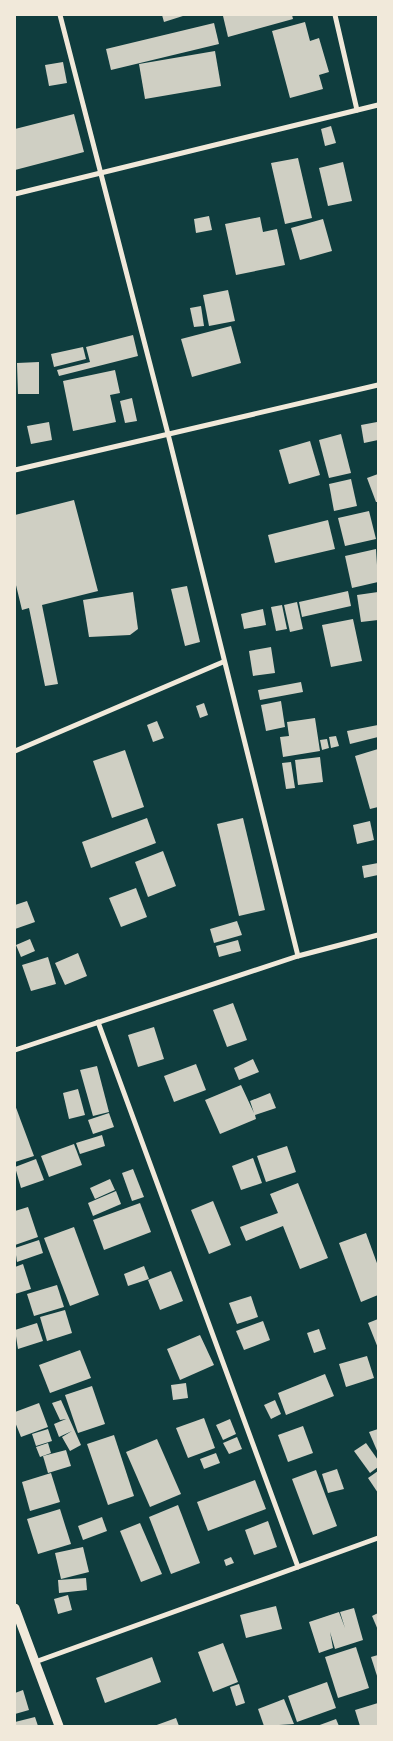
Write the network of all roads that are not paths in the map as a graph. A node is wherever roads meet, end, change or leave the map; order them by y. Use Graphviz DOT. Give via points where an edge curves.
graph roads {
  1 [pos="60,15"];
  2 [pos="335,15"];
  3 [pos="378,105"];
  4 [pos="357,110"];
  5 [pos="100,173"];
  6 [pos="15,194"];
  7 [pos="378,384"];
  8 [pos="168,434"];
  9 [pos="15,470"];
  10 [pos="224,662"];
  11 [pos="15,751"];
  12 [pos="378,934"];
  13 [pos="298,956"];
  14 [pos="98,1022"];
  15 [pos="15,1050"];
  16 [pos="378,1538"];
  17 [pos="298,1567"];
  18 [pos="15,1608"];
  19 [pos="36,1662"];
  20 [pos="59,1726"];
  1 -- 5 [label="street"];
  2 -- 4 [label="street"];
  3 -- 4 [label="street"];
  4 -- 5 [label="street"];
  5 -- 6 [label="street"];
  5 -- 8 [label="street"];
  7 -- 8 [label="street"];
  8 -- 9 [label="street"];
  8 -- 10 [label="street"];
  10 -- 11 [label="street"];
  10 -- 13 [label="street"];
  12 -- 13 [label="street"];
  13 -- 14 [label="street"];
  14 -- 15 [label="street"];
  14 -- 17 [label="street"];
  16 -- 17 [label="street"];
  17 -- 19 [label="street"];
  18 -- 19 [label="street"];
  19 -- 20 [label="street"];
}
